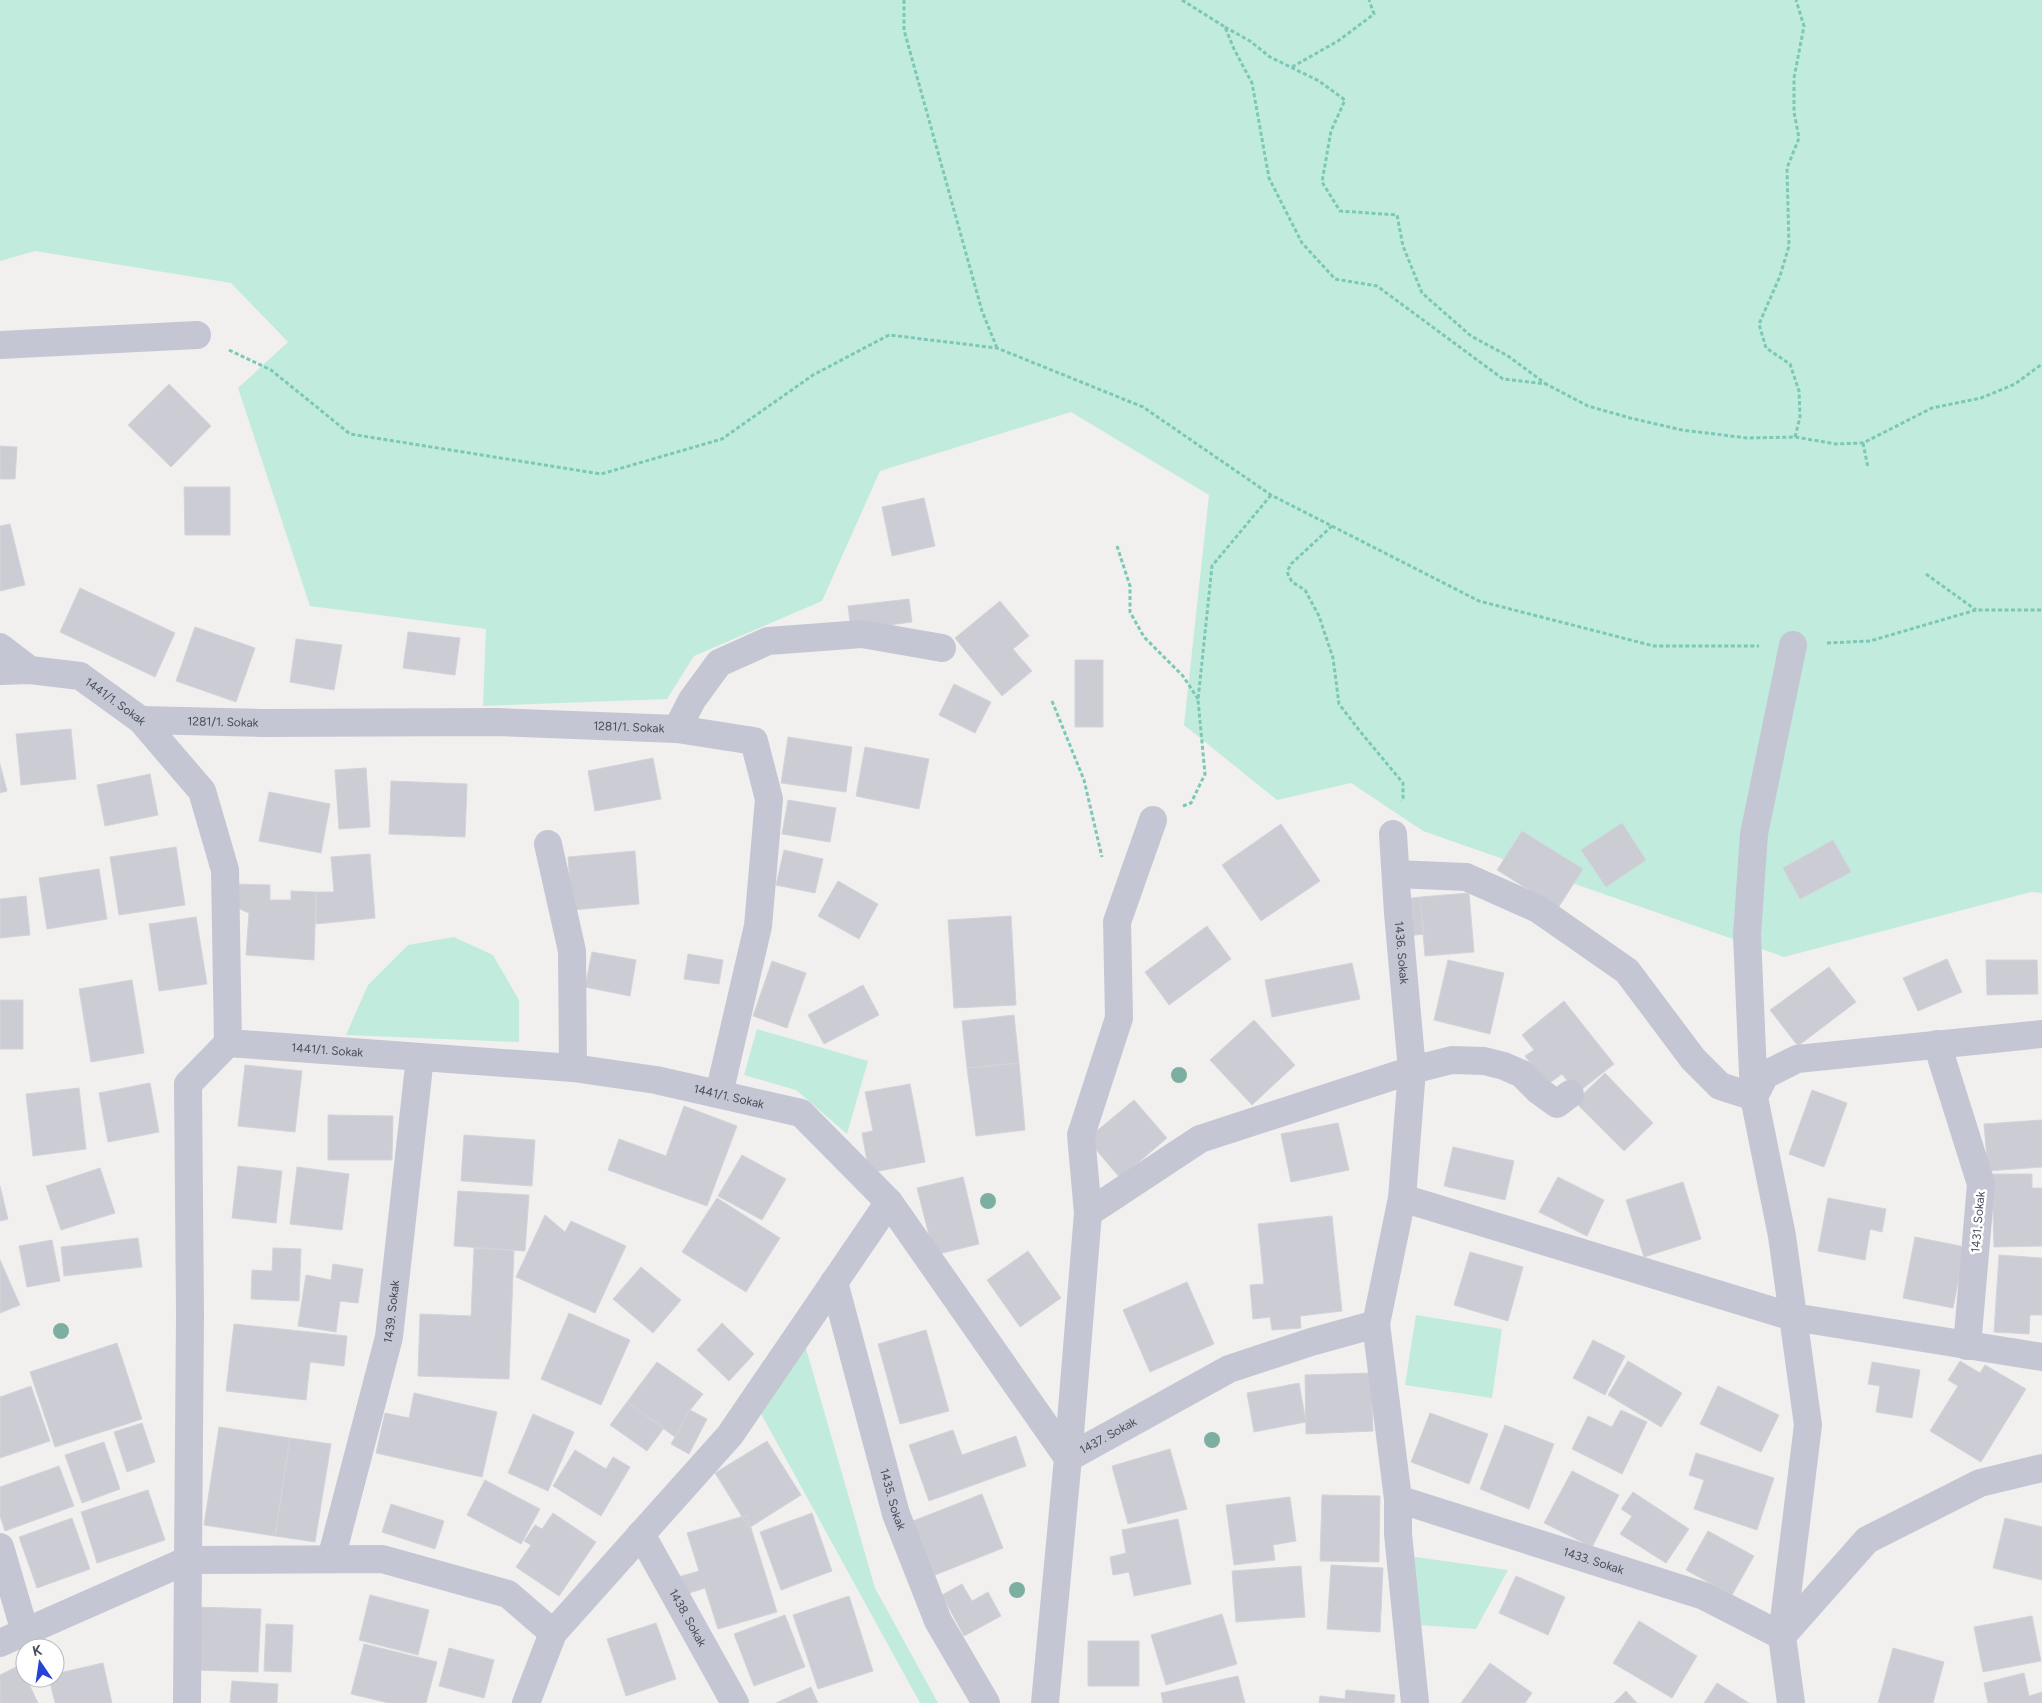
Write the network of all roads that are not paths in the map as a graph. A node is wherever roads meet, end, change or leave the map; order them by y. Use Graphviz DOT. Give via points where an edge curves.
graph roads {
  1 [pos="197,335"];
  2 [pos="0,346"];
  3 [pos="1793,645"];
  4 [pos="0,647"];
  5 [pos="942,648"];
  6 [pos="30,670"];
  7 [pos="0,671"];
  8 [pos="142,720"];
  9 [pos="676,729"];
  10 [pos="1153,820"];
  11 [pos="1393,834"];
  12 [pos="548,844"];
  13 [pos="1396,874"];
  14 [pos="2042,1034"];
  15 [pos="228,1043"];
  16 [pos="1937,1044"];
  17 [pos="420,1057"];
  18 [pos="573,1068"];
  19 [pos="1412,1070"];
  20 [pos="719,1094"];
  21 [pos="1570,1094"];
  22 [pos="1754,1097"];
  23 [pos="1402,1198"];
  24 [pos="890,1202"];
  25 [pos="1088,1213"];
  26 [pos="834,1282"];
  27 [pos="1793,1317"];
  28 [pos="1376,1324"];
  29 [pos="1967,1346"];
  30 [pos="2042,1357"];
  31 [pos="1068,1458"];
  32 [pos="2042,1468"];
  33 [pos="1398,1499"];
  34 [pos="641,1534"];
  35 [pos="0,1547"];
  36 [pos="330,1559"];
  37 [pos="188,1560"];
  38 [pos="25,1632"];
  39 [pos="553,1633"];
  40 [pos="1782,1636"];
  41 [pos="0,1643"];
  42 [pos="187,1703"];
  43 [pos="526,1703"];
  44 [pos="735,1703"];
  45 [pos="986,1703"];
  46 [pos="1045,1703"];
  47 [pos="1415,1703"];
  48 [pos="1790,1703"];
  1 -- 2 [label="street"];
  3 -- 22 [label="street" via="1754,834 1747,935"];
  4 -- 6 [label="street"];
  5 -- 9 [label="street" via="862,634 768,641 720,663 692,700"];
  6 -- 7 [label="street, 1441/1. Sokak"];
  6 -- 8 [label="street, 1441/1. Sokak" via="80,676"];
  8 -- 9 [label="street, 1281/1. Sokak" via="496,722"];
  8 -- 15 [label="street, 1441/1. Sokak" via="202,791 225,870"];
  9 -- 20 [label="street, 1281/1. Sokak" via="754,741 769,800 758,926"];
  10 -- 25 [label="street" via="1117,922 1118,1018 1081,1135"];
  11 -- 13 [label="street, 1436. Sokak"];
  12 -- 18 [label="street" via="572,951"];
  13 -- 19 [label="street, 1436. Sokak"];
  13 -- 22 [label="street" via="1466,877 1538,909 1627,971 1693,1059 1720,1086"];
  14 -- 16 [label="street"];
  15 -- 17 [label="street, 1441/1. Sokak"];
  15 -- 37 [label="street" via="188,1084"];
  16 -- 22 [label="street" via="1797,1059 1765,1075"];
  16 -- 29 [label="street, 1431. Sokak" via="1981,1184"];
  17 -- 18 [label="street, 1441/1. Sokak"];
  17 -- 36 [label="street, 1439. Sokak" via="389,1337"];
  18 -- 20 [label="street, 1441/1. Sokak" via="656,1080"];
  19 -- 21 [label="street" via="1452,1060 1484,1061 1522,1074 1557,1104"];
  19 -- 23 [label="street, 1436. Sokak"];
  19 -- 25 [label="street" via="1200,1140"];
  20 -- 24 [label="street, 1441/1. Sokak" via="801,1113"];
  22 -- 27 [label="street" via="1782,1236"];
  23 -- 27 [label="street"];
  23 -- 28 [label="street, 1436. Sokak"];
  24 -- 26 [label="street"];
  24 -- 31 [label="street, 1441/1. Sokak"];
  25 -- 31 [label="street"];
  26 -- 34 [label="street" via="730,1435"];
  26 -- 45 [label="street, 1435. Sokak" via="896,1514 938,1622"];
  27 -- 29 [label="street"];
  27 -- 40 [label="street" via="1808,1425"];
  28 -- 31 [label="street, 1437. Sokak" via="1229,1369"];
  28 -- 33 [label="street, 1436. Sokak"];
  29 -- 30 [label="street"];
  31 -- 46 [label="street, 1437. Sokak"];
  32 -- 40 [label="street" via="1980,1483 1867,1540"];
  33 -- 40 [label="street, 1433. Sokak" via="1704,1596"];
  33 -- 47 [label="street, 1436. Sokak" via="1398,1534"];
  34 -- 39 [label="street"];
  34 -- 44 [label="street, 1438. Sokak"];
  35 -- 38 [label="street"];
  36 -- 37 [label="street"];
  36 -- 39 [label="street" via="382,1559 508,1594"];
  37 -- 38 [label="street"];
  37 -- 42 [label="street"];
  38 -- 41 [label="street"];
  39 -- 43 [label="street"];
  40 -- 48 [label="street"];
}
